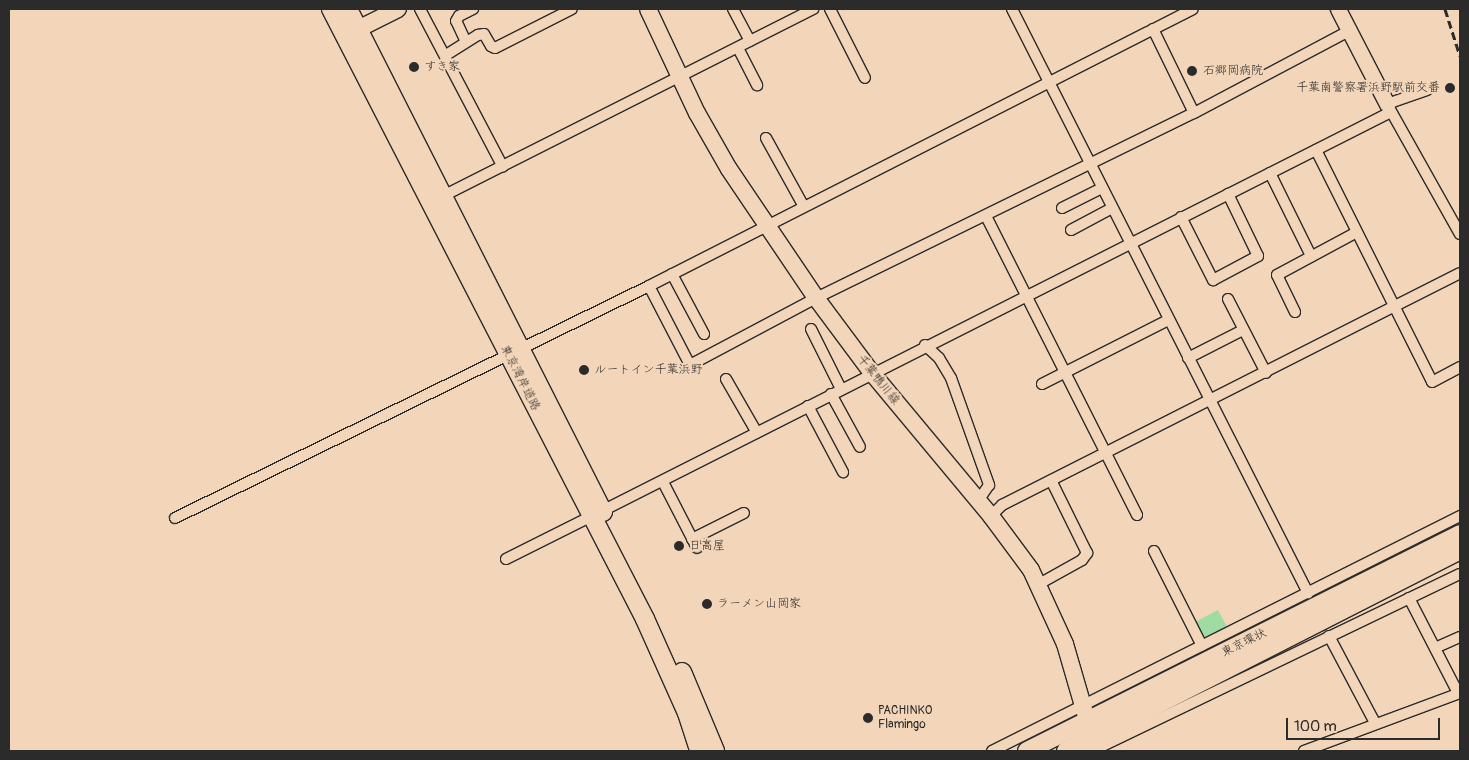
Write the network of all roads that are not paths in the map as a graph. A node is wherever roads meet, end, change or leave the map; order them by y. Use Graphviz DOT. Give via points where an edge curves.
graph roads {
  1 [pos="331,9"];
  2 [pos="348,9"];
  3 [pos="398,9"];
  4 [pos="420,9"];
  5 [pos="473,9"];
  6 [pos="572,9"];
  7 [pos="648,9"];
  8 [pos="733,9"];
  9 [pos="811,9"];
  10 [pos="830,9"];
  11 [pos="1012,9"];
  12 [pos="1193,9"];
  13 [pos="1338,9"];
  14 [pos="1152,29"];
  15 [pos="1349,31"];
  16 [pos="351,32"];
  17 [pos="750,41"];
  18 [pos="466,42"];
  19 [pos="738,48"];
  20 [pos="446,55"];
  21 [pos="680,76"];
  22 [pos="865,78"];
  23 [pos="1049,81"];
  24 [pos="757,85"];
  25 [pos="1427,90"];
  26 [pos="1389,108"];
  27 [pos="1194,113"];
  28 [pos="766,138"];
  29 [pos="1316,150"];
  30 [pos="1090,164"];
  31 [pos="503,167"];
  32 [pos="1270,173"];
  33 [pos="1102,188"];
  34 [pos="1228,194"];
  35 [pos="443,196"];
  36 [pos="803,205"];
  37 [pos="1062,208"];
  38 [pos="1112,208"];
  39 [pos="986,216"];
  40 [pos="1181,217"];
  41 [pos="765,224"];
  42 [pos="1071,230"];
  43 [pos="1355,233"];
  44 [pos="1460,234"];
  45 [pos="1130,244"];
  46 [pos="1312,256"];
  47 [pos="1460,273"];
  48 [pos="672,274"];
  49 [pos="649,286"];
  50 [pos="1025,295"];
  51 [pos="816,298"];
  52 [pos="1228,299"];
  53 [pos="1393,308"];
  54 [pos="1295,312"];
  55 [pos="1168,320"];
  56 [pos="811,329"];
  57 [pos="1244,330"];
  58 [pos="704,334"];
  59 [pos="925,345"];
  60 [pos="515,352"];
  61 [pos="1188,358"];
  62 [pos="1065,371"];
  63 [pos="1459,371"];
  64 [pos="872,373"];
  65 [pos="1266,373"];
  66 [pos="726,379"];
  67 [pos="1042,384"];
  68 [pos="841,389"];
  69 [pos="831,394"];
  70 [pos="1210,401"];
  71 [pos="808,406"];
  72 [pos="756,433"];
  73 [pos="860,447"];
  74 [pos="1105,452"];
  75 [pos="843,472"];
  76 [pos="1051,480"];
  77 [pos="663,482"];
  78 [pos="978,501"];
  79 [pos="597,513"];
  80 [pos="744,513"];
  81 [pos="1137,515"];
  82 [pos="991,516"];
  83 [pos="1460,516"];
  84 [pos="175,518"];
  85 [pos="1460,534"];
  86 [pos="1460,550"];
  87 [pos="1154,551"];
  88 [pos="506,559"];
  89 [pos="1460,574"];
  90 [pos="1039,584"];
  91 [pos="1308,593"];
  92 [pos="1410,598"];
  93 [pos="1329,636"];
  94 [pos="1460,637"];
  95 [pos="1202,646"];
  96 [pos="1435,648"];
  97 [pos="1246,667"];
  98 [pos="1459,693"];
  99 [pos="1084,713"];
  100 [pos="1375,723"];
  101 [pos="1094,747"];
  102 [pos="1318,748"];
  103 [pos="700,751"];
  104 [pos="715,751"];
  105 [pos="992,751"];
  106 [pos="1027,751"];
  107 [pos="1066,751"];
  108 [pos="1304,751"];
  1 -- 16 [label="highway, 東京湾岸道路"];
  2 -- 16 [label="highway, 東京湾岸道路"];
  3 -- 16 [label="main road"];
  4 -- 20 [label="street"];
  5 -- 18 [label="street" via="456,21"];
  6 -- 18 [label="street" via="496,48 484,34"];
  7 -- 21 [label="main road, 千葉鴨川線"];
  8 -- 17 [label="street"];
  9 -- 17 [label="street"];
  10 -- 22 [label="street"];
  11 -- 23 [label="street"];
  12 -- 14 [label="street"];
  13 -- 15 [label="main road"];
  14 -- 23 [label="street"];
  14 -- 27 [label="street"];
  15 -- 26 [label="main road"];
  15 -- 27 [label="street"];
  16 -- 35 [label="highway, 東京湾岸道路"];
  16 -- 60 [label="highway, 東京湾岸道路"];
  17 -- 19 [label="street"];
  18 -- 20 [label="street"];
  19 -- 21 [label="street"];
  19 -- 24 [label="street"];
  20 -- 31 [label="street"];
  21 -- 31 [label="street"];
  21 -- 41 [label="main road, 千葉鴨川線" via="714,144"];
  23 -- 30 [label="street"];
  23 -- 36 [label="street"];
  25 -- 26 [label="street"];
  26 -- 29 [label="street"];
  26 -- 44 [label="street"];
  27 -- 30 [label="street"];
  28 -- 36 [label="street"];
  29 -- 32 [label="street"];
  29 -- 43 [label="street"];
  30 -- 33 [label="street"];
  30 -- 39 [label="street"];
  31 -- 35 [label="street"];
  32 -- 34 [label="street"];
  32 -- 46 [label="street"];
  33 -- 37 [label="street"];
  33 -- 38 [label="street"];
  34 -- 40 [label="street"];
  34 -- 40 [label="street" via="1258,256 1213,280"];
  35 -- 60 [label="highway, 東京湾岸道路"];
  36 -- 41 [label="street"];
  38 -- 42 [label="street"];
  38 -- 45 [label="street"];
  39 -- 50 [label="street"];
  39 -- 51 [label="street"];
  40 -- 45 [label="street"];
  41 -- 48 [label="street"];
  41 -- 51 [label="main road, 千葉鴨川線"];
  43 -- 46 [label="street"];
  43 -- 53 [label="street"];
  45 -- 50 [label="street"];
  45 -- 55 [label="street"];
  46 -- 54 [label="street" via="1276,275"];
  47 -- 53 [label="street"];
  48 -- 49 [label="street"];
  48 -- 58 [label="street"];
  49 -- 51 [label="street" via="690,365"];
  49 -- 60 [label="street"];
  50 -- 59 [label="street"];
  50 -- 62 [label="street"];
  51 -- 64 [label="main road, 千葉鴨川線"];
  52 -- 57 [label="street"];
  53 -- 63 [label="street" via="1432,382"];
  53 -- 65 [label="street"];
  55 -- 61 [label="street"];
  55 -- 62 [label="street"];
  56 -- 68 [label="street"];
  57 -- 61 [label="street"];
  57 -- 65 [label="street"];
  59 -- 64 [label="street"];
  59 -- 78 [label="street" via="939,358 951,378 989,485"];
  60 -- 79 [label="highway, 東京湾岸道路"];
  60 -- 84 [label="street"];
  61 -- 70 [label="street"];
  62 -- 67 [label="street"];
  62 -- 74 [label="street"];
  64 -- 68 [label="street"];
  64 -- 78 [label="main road, 千葉鴨川線"];
  65 -- 70 [label="street"];
  66 -- 72 [label="street"];
  68 -- 69 [label="street"];
  69 -- 71 [label="street"];
  69 -- 73 [label="street"];
  70 -- 74 [label="street"];
  70 -- 91 [label="street"];
  71 -- 72 [label="street"];
  71 -- 75 [label="street"];
  72 -- 77 [label="street"];
  74 -- 76 [label="street"];
  74 -- 81 [label="street"];
  76 -- 82 [label="street" via="1002,505"];
  76 -- 90 [label="street" via="1087,553 1082,560"];
  77 -- 79 [label="street"];
  77 -- 80 [label="street" via="694,543"];
  78 -- 82 [label="main road, 千葉鴨川線"];
  79 -- 88 [label="street"];
  79 -- 103 [label="highway, 東京湾岸道路" via="666,662"];
  79 -- 104 [label="highway, 東京湾岸道路" via="671,647"];
  82 -- 90 [label="main road, 千葉鴨川線"];
  83 -- 91 [label="street"];
  85 -- 99 [label="highway, 東京環状"];
  86 -- 97 [label="highway, 東京環状"];
  87 -- 95 [label="street"];
  89 -- 92 [label="street"];
  90 -- 99 [label="main road, 千葉鴨川線" via="1065,644"];
  91 -- 95 [label="street"];
  92 -- 93 [label="street"];
  92 -- 96 [label="street"];
  93 -- 97 [label="street"];
  93 -- 100 [label="street"];
  94 -- 96 [label="street"];
  95 -- 99 [label="street" via="1124,685"];
  96 -- 98 [label="street"];
  97 -- 101 [label="highway, 東京環状"];
  98 -- 100 [label="street"];
  99 -- 101 [label="main road, 千葉鴨川線"];
  99 -- 105 [label="street" via="1048,723"];
  99 -- 106 [label="highway, 東京環状"];
  100 -- 102 [label="street"];
  101 -- 107 [label="highway, 東京環状"];
  102 -- 108 [label="street"];
}
